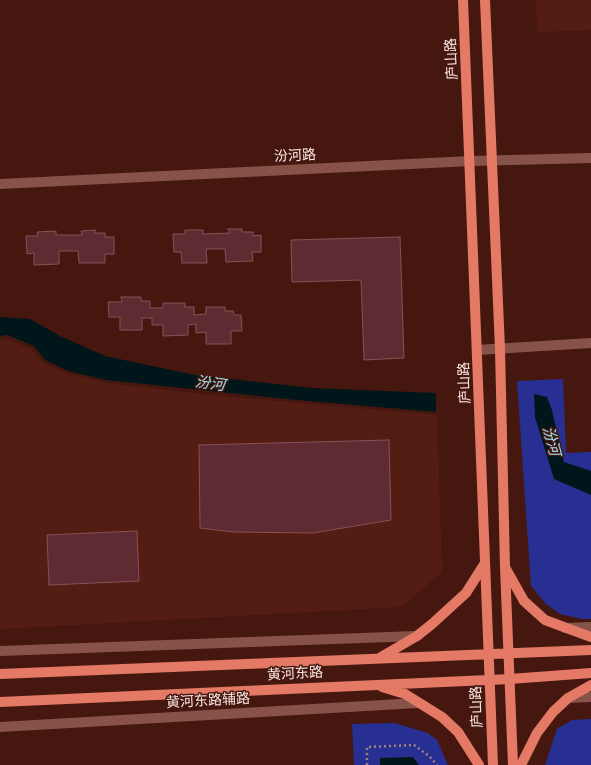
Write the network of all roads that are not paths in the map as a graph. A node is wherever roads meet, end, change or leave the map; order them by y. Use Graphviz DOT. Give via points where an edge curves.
graph roads {
  1 [pos="463,0"];
  2 [pos="485,0"];
  3 [pos="591,158"];
  4 [pos="471,161"];
  5 [pos="493,161"];
  6 [pos="0,184"];
  7 [pos="591,343"];
  8 [pos="500,349"];
  9 [pos="477,350"];
  10 [pos="485,563"];
  11 [pos="504,567"];
  12 [pos="591,627"];
  13 [pos="565,628"];
  14 [pos="417,636"];
  15 [pos="591,637"];
  16 [pos="591,650"];
  17 [pos="0,651"];
  18 [pos="489,653"];
  19 [pos="509,653"];
  20 [pos="380,658"];
  21 [pos="0,674"];
  22 [pos="591,674"];
  23 [pos="510,679"];
  24 [pos="490,680"];
  25 [pos="376,685"];
  26 [pos="591,685"];
  27 [pos="591,697"];
  28 [pos="568,698"];
  29 [pos="0,702"];
  30 [pos="418,702"];
  31 [pos="0,727"];
  32 [pos="479,765"];
  33 [pos="493,765"];
  34 [pos="513,765"];
  35 [pos="521,765"];
  1 -- 4 [label="main road, 庐山路"];
  2 -- 5 [label="main road"];
  3 -- 5 [label="street, 汾河路"];
  4 -- 5 [label="street, 汾河路"];
  4 -- 6 [label="street, 汾河路"];
  4 -- 9 [label="main road, 庐山路"];
  5 -- 8 [label="main road"];
  7 -- 8 [label="street"];
  8 -- 9 [label="street"];
  8 -- 11 [label="main road"];
  9 -- 10 [label="main road, 庐山路"];
  10 -- 14 [label="main road" via="466,593"];
  10 -- 18 [label="main road, 庐山路"];
  11 -- 13 [label="main road" via="524,601 544,620"];
  11 -- 19 [label="main road"];
  12 -- 13 [label="street"];
  13 -- 15 [label="main road"];
  14 -- 17 [label="street"];
  14 -- 20 [label="main road"];
  16 -- 19 [label="main road, 黄河东路"];
  18 -- 19 [label="main road, 黄河东路"];
  18 -- 20 [label="main road, 黄河东路"];
  18 -- 24 [label="main road, 庐山路"];
  19 -- 23 [label="main road"];
  20 -- 21 [label="main road, 黄河东路"];
  22 -- 23 [label="main road, 黄河东路"];
  23 -- 24 [label="main road, 黄河东路"];
  23 -- 34 [label="main road"];
  24 -- 25 [label="main road, 黄河东路"];
  24 -- 33 [label="main road, 庐山路"];
  25 -- 29 [label="main road, 黄河东路"];
  25 -- 30 [label="main road" via="404,694"];
  26 -- 28 [label="main road"];
  27 -- 28 [label="street"];
  28 -- 35 [label="main road" via="537,733"];
  30 -- 31 [label="street, 黄河东路辅路"];
  30 -- 32 [label="main road" via="442,717 458,732"];
}
